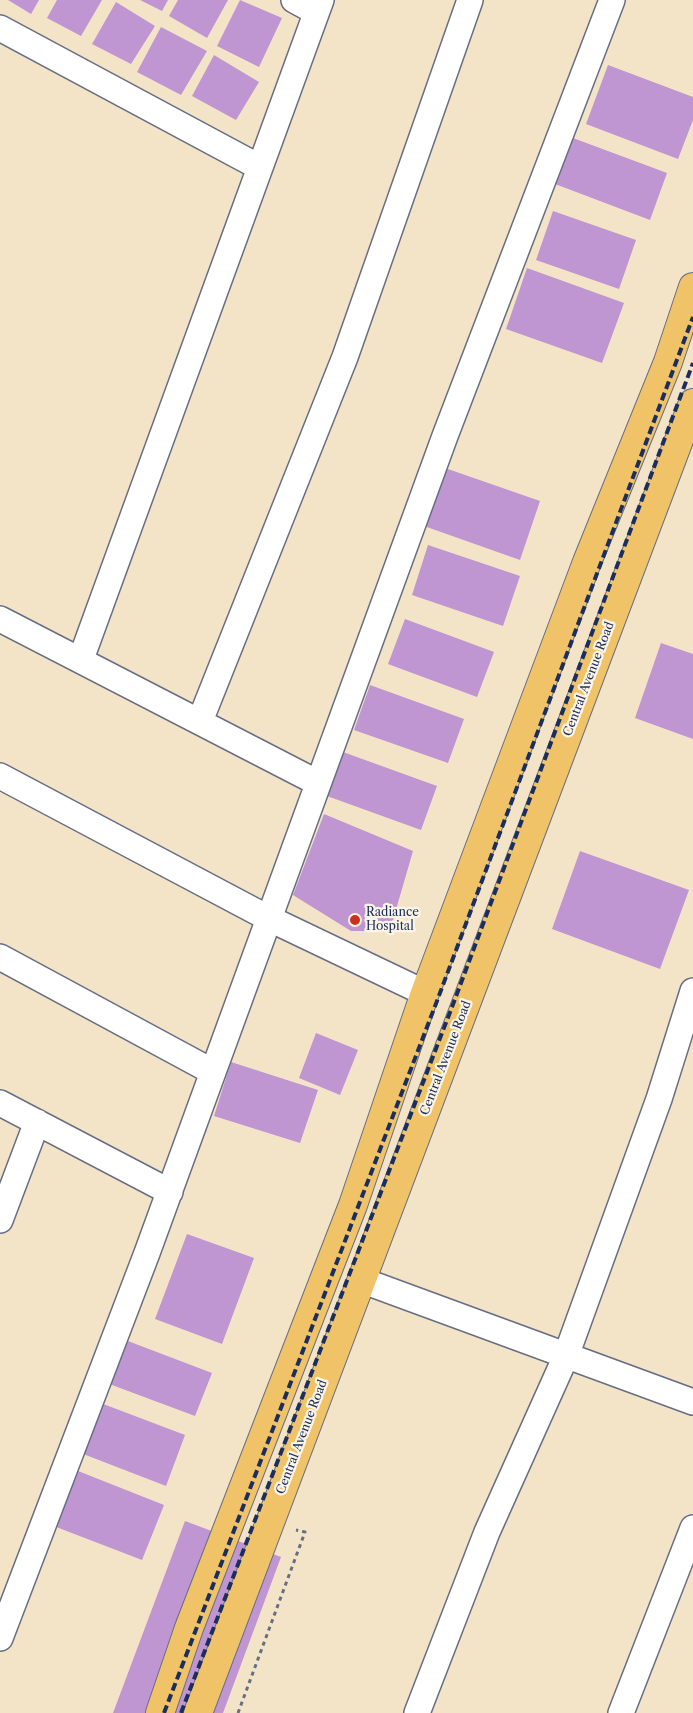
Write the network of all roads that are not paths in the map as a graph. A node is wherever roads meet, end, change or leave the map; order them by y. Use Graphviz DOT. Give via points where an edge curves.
graph roads {
  1 [pos="294,0"];
  2 [pos="470,0"];
  3 [pos="612,0"];
  4 [pos="319,6"];
  5 [pos="0,28"];
  6 [pos="259,167"];
  7 [pos="693,287"];
  8 [pos="693,403"];
  9 [pos="0,619"];
  10 [pos="80,659"];
  11 [pos="200,721"];
  12 [pos="0,776"];
  13 [pos="318,783"];
  14 [pos="268,918"];
  15 [pos="0,956"];
  16 [pos="693,991"];
  17 [pos="425,993"];
  18 [pos="213,1072"];
  19 [pos="0,1103"];
  20 [pos="37,1122"];
  21 [pos="170,1192"];
  22 [pos="0,1220"];
  23 [pos="361,1280"];
  24 [pos="566,1356"];
  25 [pos="693,1402"];
  26 [pos="693,1528"];
  27 [pos="686,1567"];
  28 [pos="1,1635"];
  29 [pos="160,1713"];
  30 [pos="198,1713"];
  31 [pos="417,1713"];
  32 [pos="621,1713"];
  1 -- 4 [label="street"];
  2 -- 11 [label="street" via="345,357"];
  3 -- 13 [label="street" via="445,436"];
  4 -- 6 [label="street"];
  5 -- 6 [label="street"];
  6 -- 10 [label="street"];
  7 -- 17 [label="main road" via="668,362 588,562"];
  8 -- 23 [label="main road, Central Avenue Road"];
  9 -- 10 [label="street"];
  10 -- 11 [label="street"];
  11 -- 13 [label="street"];
  12 -- 14 [label="street"];
  13 -- 14 [label="street"];
  14 -- 17 [label="street"];
  14 -- 18 [label="street"];
  15 -- 18 [label="street"];
  16 -- 24 [label="street" via="659,1099"];
  17 -- 29 [label="main road" via="353,1205 189,1628"];
  18 -- 21 [label="street"];
  19 -- 20 [label="street"];
  20 -- 21 [label="street"];
  20 -- 22 [label="street"];
  21 -- 28 [label="street"];
  23 -- 24 [label="street"];
  23 -- 30 [label="main road, Central Avenue Road"];
  24 -- 25 [label="street"];
  24 -- 31 [label="street" via="488,1532"];
  26 -- 27 [label="street"];
  27 -- 32 [label="street"];
}
